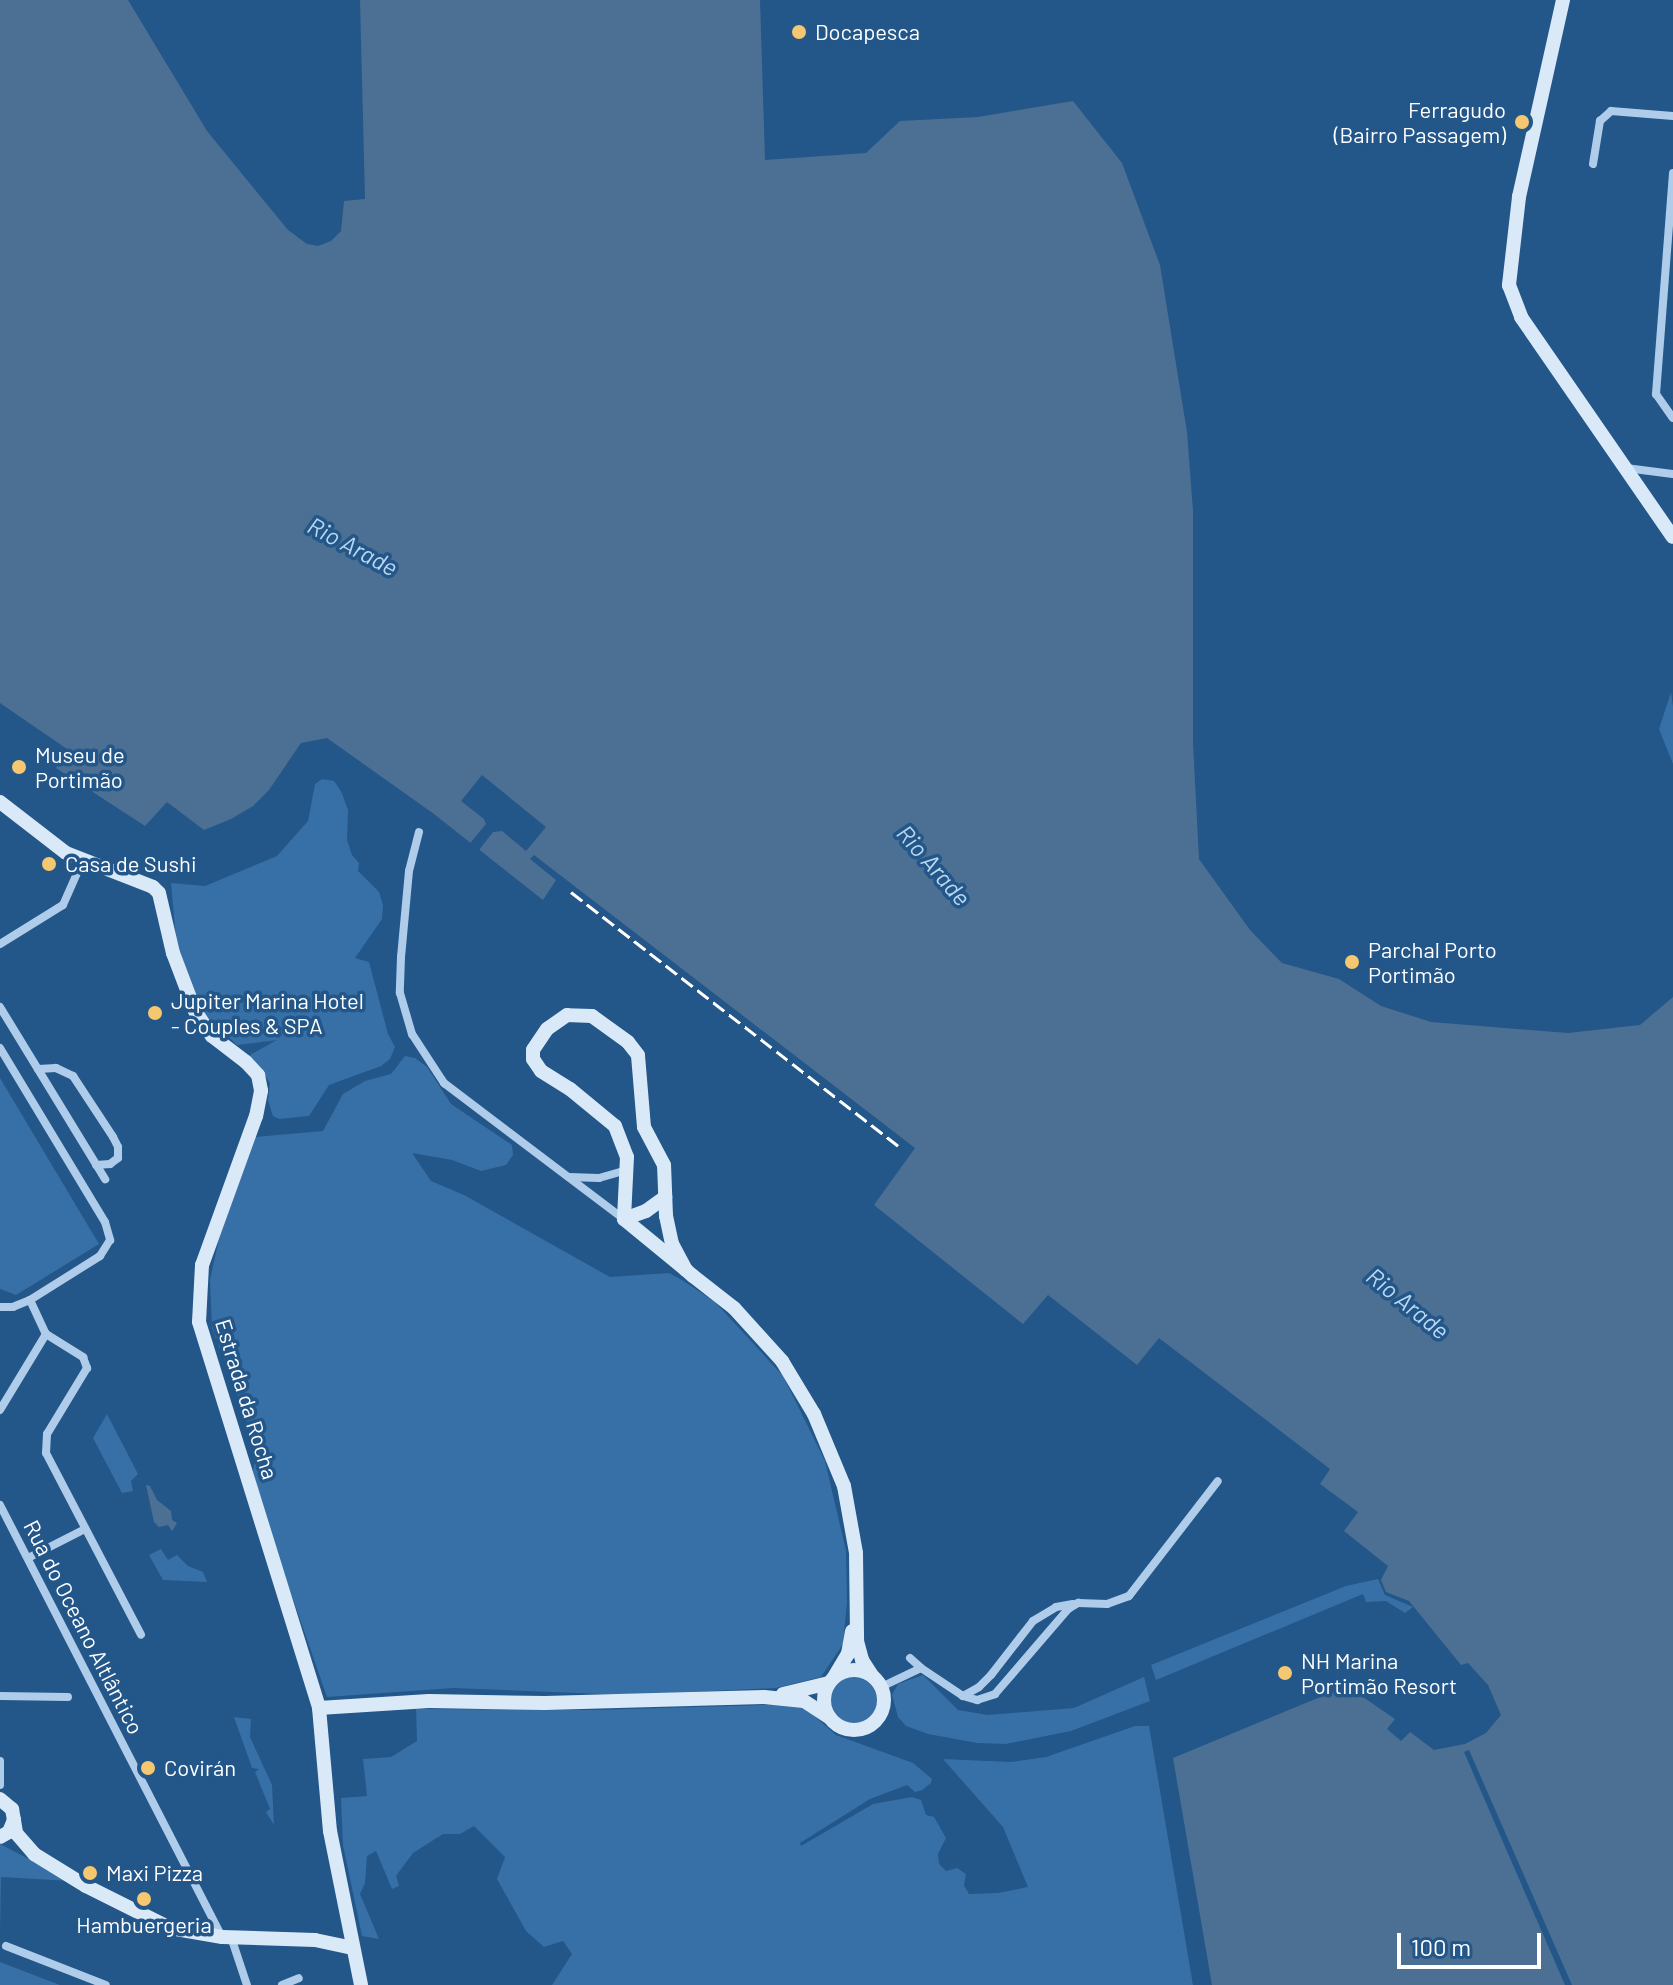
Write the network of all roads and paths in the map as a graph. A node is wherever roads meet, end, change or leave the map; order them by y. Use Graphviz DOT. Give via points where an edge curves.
graph roads {
  1 [pos="1552,0"];
  2 [pos="1563,0"];
  3 [pos="1549,54"];
  4 [pos="1673,116"];
  5 [pos="1593,164"];
  6 [pos="1673,173"];
  7 [pos="1670,409"];
  8 [pos="1673,418"];
  9 [pos="1623,467"];
  10 [pos="1673,474"];
  11 [pos="1673,537"];
  12 [pos="0,802"];
  13 [pos="419,832"];
  14 [pos="82,862"];
  15 [pos="0,944"];
  16 [pos="0,1007"];
  17 [pos="0,1048"];
  18 [pos="38,1069"];
  19 [pos="96,1165"];
  20 [pos="627,1170"];
  21 [pos="566,1177"];
  22 [pos="105,1179"];
  23 [pos="665,1197"];
  24 [pos="624,1219"];
  25 [pos="686,1270"];
  26 [pos="30,1300"];
  27 [pos="0,1307"];
  28 [pos="46,1334"];
  29 [pos="0,1410"];
  30 [pos="1218,1481"];
  31 [pos="0,1505"];
  32 [pos="85,1529"];
  33 [pos="28,1558"];
  34 [pos="1078,1603"];
  35 [pos="856,1606"];
  36 [pos="141,1635"];
  37 [pos="910,1658"];
  38 [pos="921,1668"];
  39 [pos="831,1681"];
  40 [pos="877,1682"];
  41 [pos="0,1696"];
  42 [pos="963,1696"];
  43 [pos="68,1697"];
  44 [pos="764,1697"];
  45 [pos="319,1708"];
  46 [pos="830,1718"];
  47 [pos="0,1761"];
  48 [pos="0,1785"];
  49 [pos="0,1799"];
  50 [pos="14,1820"];
  51 [pos="0,1838"];
  52 [pos="34,1854"];
  53 [pos="348,1927"];
  54 [pos="227,1937"];
  55 [pos="315,1940"];
  56 [pos="6,1946"];
  57 [pos="352,1948"];
  58 [pos="299,1978"];
  59 [pos="106,1985"];
  60 [pos="247,1985"];
  61 [pos="282,1985"];
  62 [pos="361,1985"];
  1 -- 3 [label="street"];
  2 -- 3 [label="street"];
  3 -- 9 [label="street" via="1519,197 1509,285 1521,317"];
  4 -- 5 [label="street" via="1611,111 1600,121"];
  6 -- 7 [label="street" via="1656,394"];
  7 -- 8 [label="street"];
  9 -- 10 [label="street"];
  9 -- 11 [label="street"];
  12 -- 14 [label="street"];
  13 -- 21 [label="street" via="409,871 401,957 400,993 412,1034 444,1083"];
  14 -- 15 [label="street" via="63,905"];
  14 -- 45 [label="street, Estrada da Rocha" via="159,893 173,953 195,1011 212,1036 254,1068 260,1083 256,1116 202,1265 198,1305"];
  16 -- 18 [label="street"];
  17 -- 26 [label="street" via="105,1222 110,1240 100,1256"];
  18 -- 19 [label="street"];
  18 -- 19 [label="street" via="56,1068 73,1076 113,1137 118,1158"];
  19 -- 22 [label="street"];
  20 -- 21 [label="street" via="599,1178"];
  20 -- 23 [label="street" via="615,1126 535,1065 536,1043 567,1015 592,1016 638,1055 644,1127 664,1165"];
  20 -- 24 [label="street"];
  21 -- 24 [label="street"];
  23 -- 24 [label="street"];
  23 -- 25 [label="street" via="672,1244"];
  24 -- 25 [label="street"];
  25 -- 35 [label="street" via="734,1308 782,1361 814,1414 844,1486 856,1553"];
  26 -- 27 [label="street"];
  26 -- 28 [label="street"];
  28 -- 29 [label="street"];
  28 -- 32 [label="street" via="86,1362 83,1379 44,1444"];
  30 -- 34 [label="street" via="1129,1596 1107,1604"];
  31 -- 33 [label="street, Rua do Oceano Altlântico"];
  32 -- 33 [label="street"];
  32 -- 36 [label="street"];
  33 -- 54 [label="street, Rua do Oceano Altlântico"];
  34 -- 42 [label="street" via="1056,1607 1033,1621 991,1675"];
  34 -- 42 [label="street" via="995,1694 977,1700"];
  35 -- 39 [label="street" via="848,1654"];
  35 -- 40 [label="street" via="860,1653"];
  37 -- 38 [label="street"];
  38 -- 40 [label="street"];
  38 -- 42 [label="street"];
  39 -- 40 [label="street" via="856,1670"];
  39 -- 44 [label="street"];
  39 -- 46 [label="street" via="824,1701"];
  40 -- 46 [label="street" via="883,1706 869,1726 851,1730"];
  41 -- 43 [label="street"];
  44 -- 45 [label="street" via="429,1701"];
  44 -- 46 [label="street" via="804,1701"];
  45 -- 53 [label="street, Estrada da Rocha" via="330,1831"];
  47 -- 48 [label="street"];
  49 -- 50 [label="street" via="12,1809"];
  50 -- 51 [label="street"];
  50 -- 52 [label="street" via="16,1833"];
  51 -- 52 [label="street"];
  52 -- 54 [label="street" via="142,1916 170,1928"];
  53 -- 55 [label="street"];
  53 -- 57 [label="street, Estrada da Rocha"];
  54 -- 55 [label="street"];
  54 -- 60 [label="street, Rua do Oceano Altlântico"];
  55 -- 57 [label="street"];
  56 -- 59 [label="street"];
  57 -- 62 [label="street, Estrada da Rocha"];
  58 -- 61 [label="street"];
}
